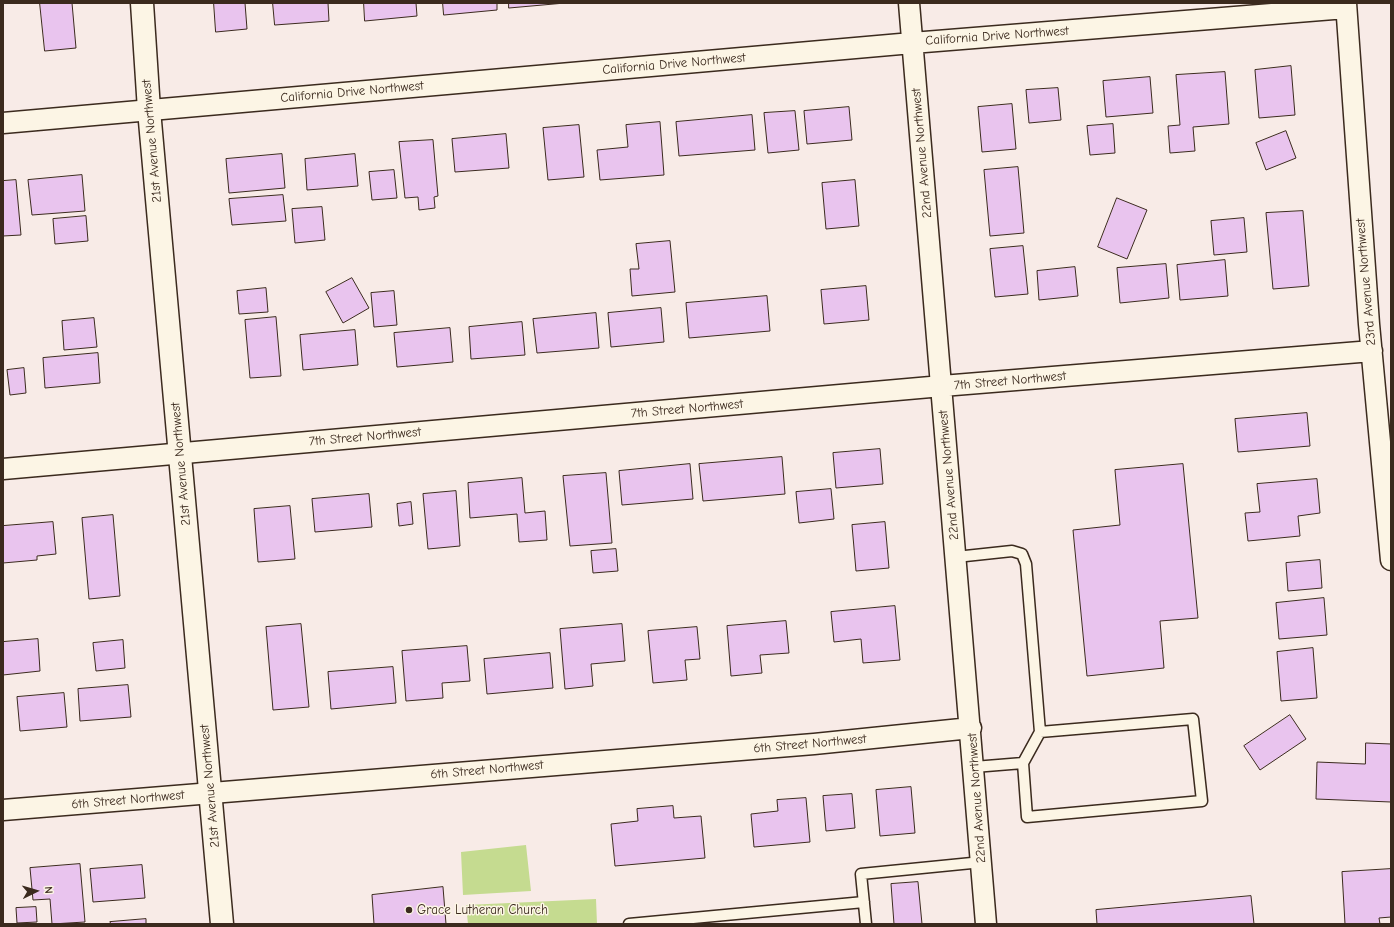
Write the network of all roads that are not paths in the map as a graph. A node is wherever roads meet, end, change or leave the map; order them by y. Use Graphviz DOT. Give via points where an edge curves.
graph roads {
  1 [pos="142,3"];
  2 [pos="909,3"];
  3 [pos="1346,6"];
  4 [pos="912,43"];
  5 [pos="149,110"];
  6 [pos="3,122"];
  7 [pos="1372,351"];
  8 [pos="942,386"];
  9 [pos="181,453"];
  10 [pos="3,469"];
  11 [pos="956,557"];
  12 [pos="1391,560"];
  13 [pos="971,728"];
  14 [pos="1040,732"];
  15 [pos="1023,763"];
  16 [pos="974,767"];
  17 [pos="211,793"];
  18 [pos="3,810"];
  19 [pos="982,862"];
  20 [pos="864,902"];
  21 [pos="222,924"];
  22 [pos="629,924"];
  23 [pos="866,924"];
  24 [pos="986,924"];
  1 -- 5 [label="street, 21st Avenue Northwest"];
  2 -- 4 [label="street, 22nd Avenue Northwest"];
  3 -- 4 [label="street, California Drive Northwest"];
  3 -- 7 [label="street, 23rd Avenue Northwest"];
  4 -- 5 [label="street, California Drive Northwest"];
  4 -- 8 [label="street, 22nd Avenue Northwest"];
  5 -- 6 [label="street, California Drive Northwest"];
  5 -- 9 [label="street, 21st Avenue Northwest"];
  7 -- 8 [label="street, 7th Street Northwest"];
  7 -- 12 [label="street, 23rd Avenue Northwest"];
  8 -- 9 [label="street, 7th Street Northwest"];
  8 -- 11 [label="street, 22nd Avenue Northwest"];
  9 -- 10 [label="street, 7th Street Northwest"];
  9 -- 17 [label="street, 21st Avenue Northwest"];
  11 -- 13 [label="street, 22nd Avenue Northwest"];
  11 -- 14 [label="lane" via="1012,551 1022,554 1026,564"];
  13 -- 16 [label="street, 22nd Avenue Northwest"];
  13 -- 17 [label="street, 6th Street Northwest" via="814,744"];
  14 -- 15 [label="lane"];
  14 -- 15 [label="lane" via="1193,718 1202,801 1027,817"];
  15 -- 16 [label="lane"];
  16 -- 19 [label="street, 22nd Avenue Northwest"];
  17 -- 18 [label="street, 6th Street Northwest"];
  17 -- 21 [label="street, 21st Avenue Northwest"];
  19 -- 20 [label="lane" via="861,874"];
  19 -- 24 [label="street, 22nd Avenue Northwest"];
  20 -- 22 [label="lane"];
  20 -- 23 [label="lane"];
}
